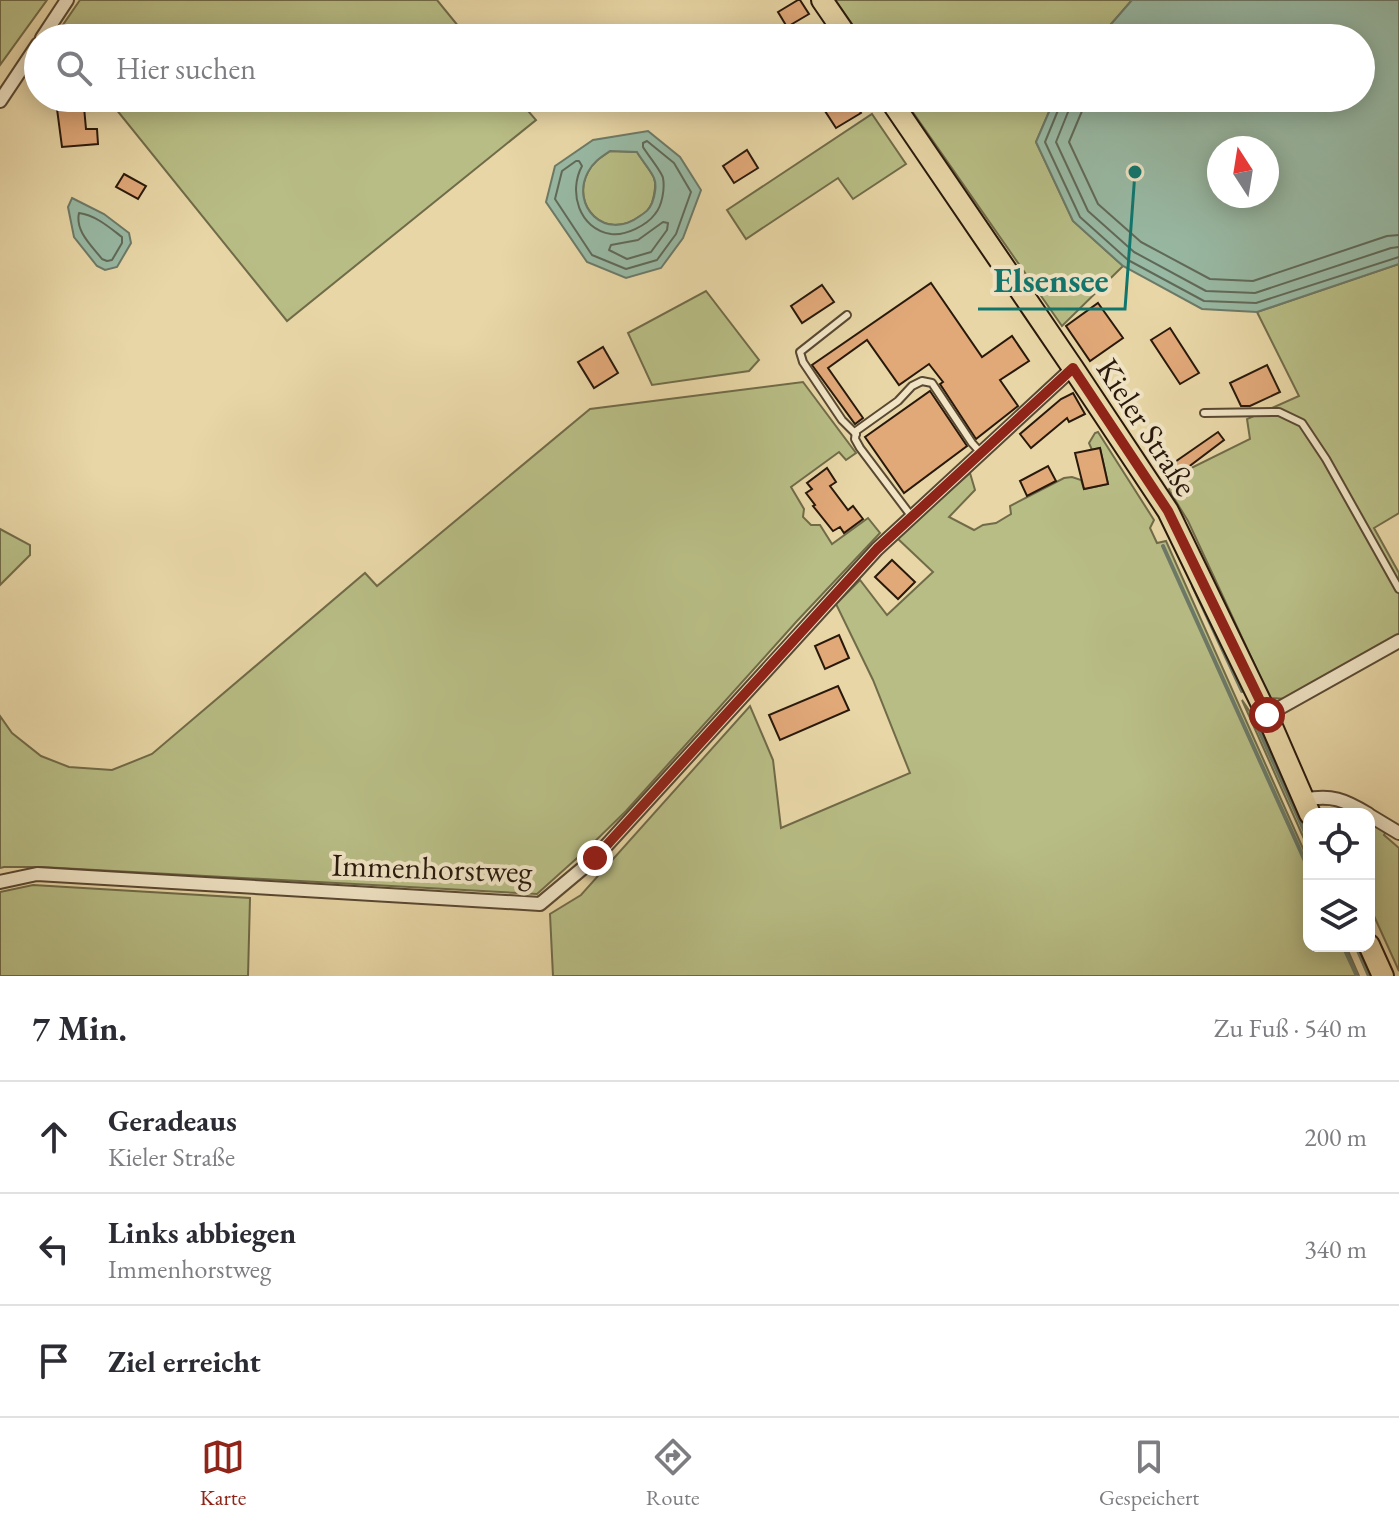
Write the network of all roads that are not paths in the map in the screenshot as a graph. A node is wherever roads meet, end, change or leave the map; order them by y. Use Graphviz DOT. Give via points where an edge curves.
graph roads {
  1 [pos="67,0"];
  2 [pos="822,0"];
  3 [pos="51,24"];
  4 [pos="838,24"];
  5 [pos="24,65"];
  6 [pos="0,101"];
  7 [pos="899,112"];
  8 [pos="847,315"];
  9 [pos="1073,368"];
  10 [pos="1204,413"];
  11 [pos="856,434"];
  12 [pos="981,453"];
  13 [pos="912,517"];
  14 [pos="1399,589"];
  15 [pos="1399,641"];
  16 [pos="1267,715"];
  17 [pos="1307,807"];
  18 [pos="1359,808"];
  19 [pos="1375,818"];
  20 [pos="1399,833"];
  21 [pos="0,882"];
  22 [pos="1372,952"];
  23 [pos="1383,976"];
  1 -- 3 [label="street"];
  2 -- 4 [label="main road"];
  5 -- 6 [label="street"];
  7 -- 9 [label="main road, Kieler Straße"];
  8 -- 11 [label="lane" via="800,352"];
  9 -- 12 [label="street, Immenhorstweg"];
  9 -- 16 [label="main road, Kieler Straße" via="1168,511"];
  10 -- 14 [label="lane" via="1279,412 1302,423"];
  11 -- 12 [label="lane" via="922,381 932,383"];
  11 -- 13 [label="lane" via="860,448"];
  12 -- 13 [label="street, Immenhorstweg"];
  13 -- 21 [label="street, Immenhorstweg" via="595,858 540,904 37,874"];
  15 -- 16 [label="street"];
  16 -- 17 [label="main road, Kieler Straße"];
  17 -- 18 [label="street" via="1318,797 1345,800"];
  19 -- 20 [label="street"];
  22 -- 23 [label="main road"];
}
